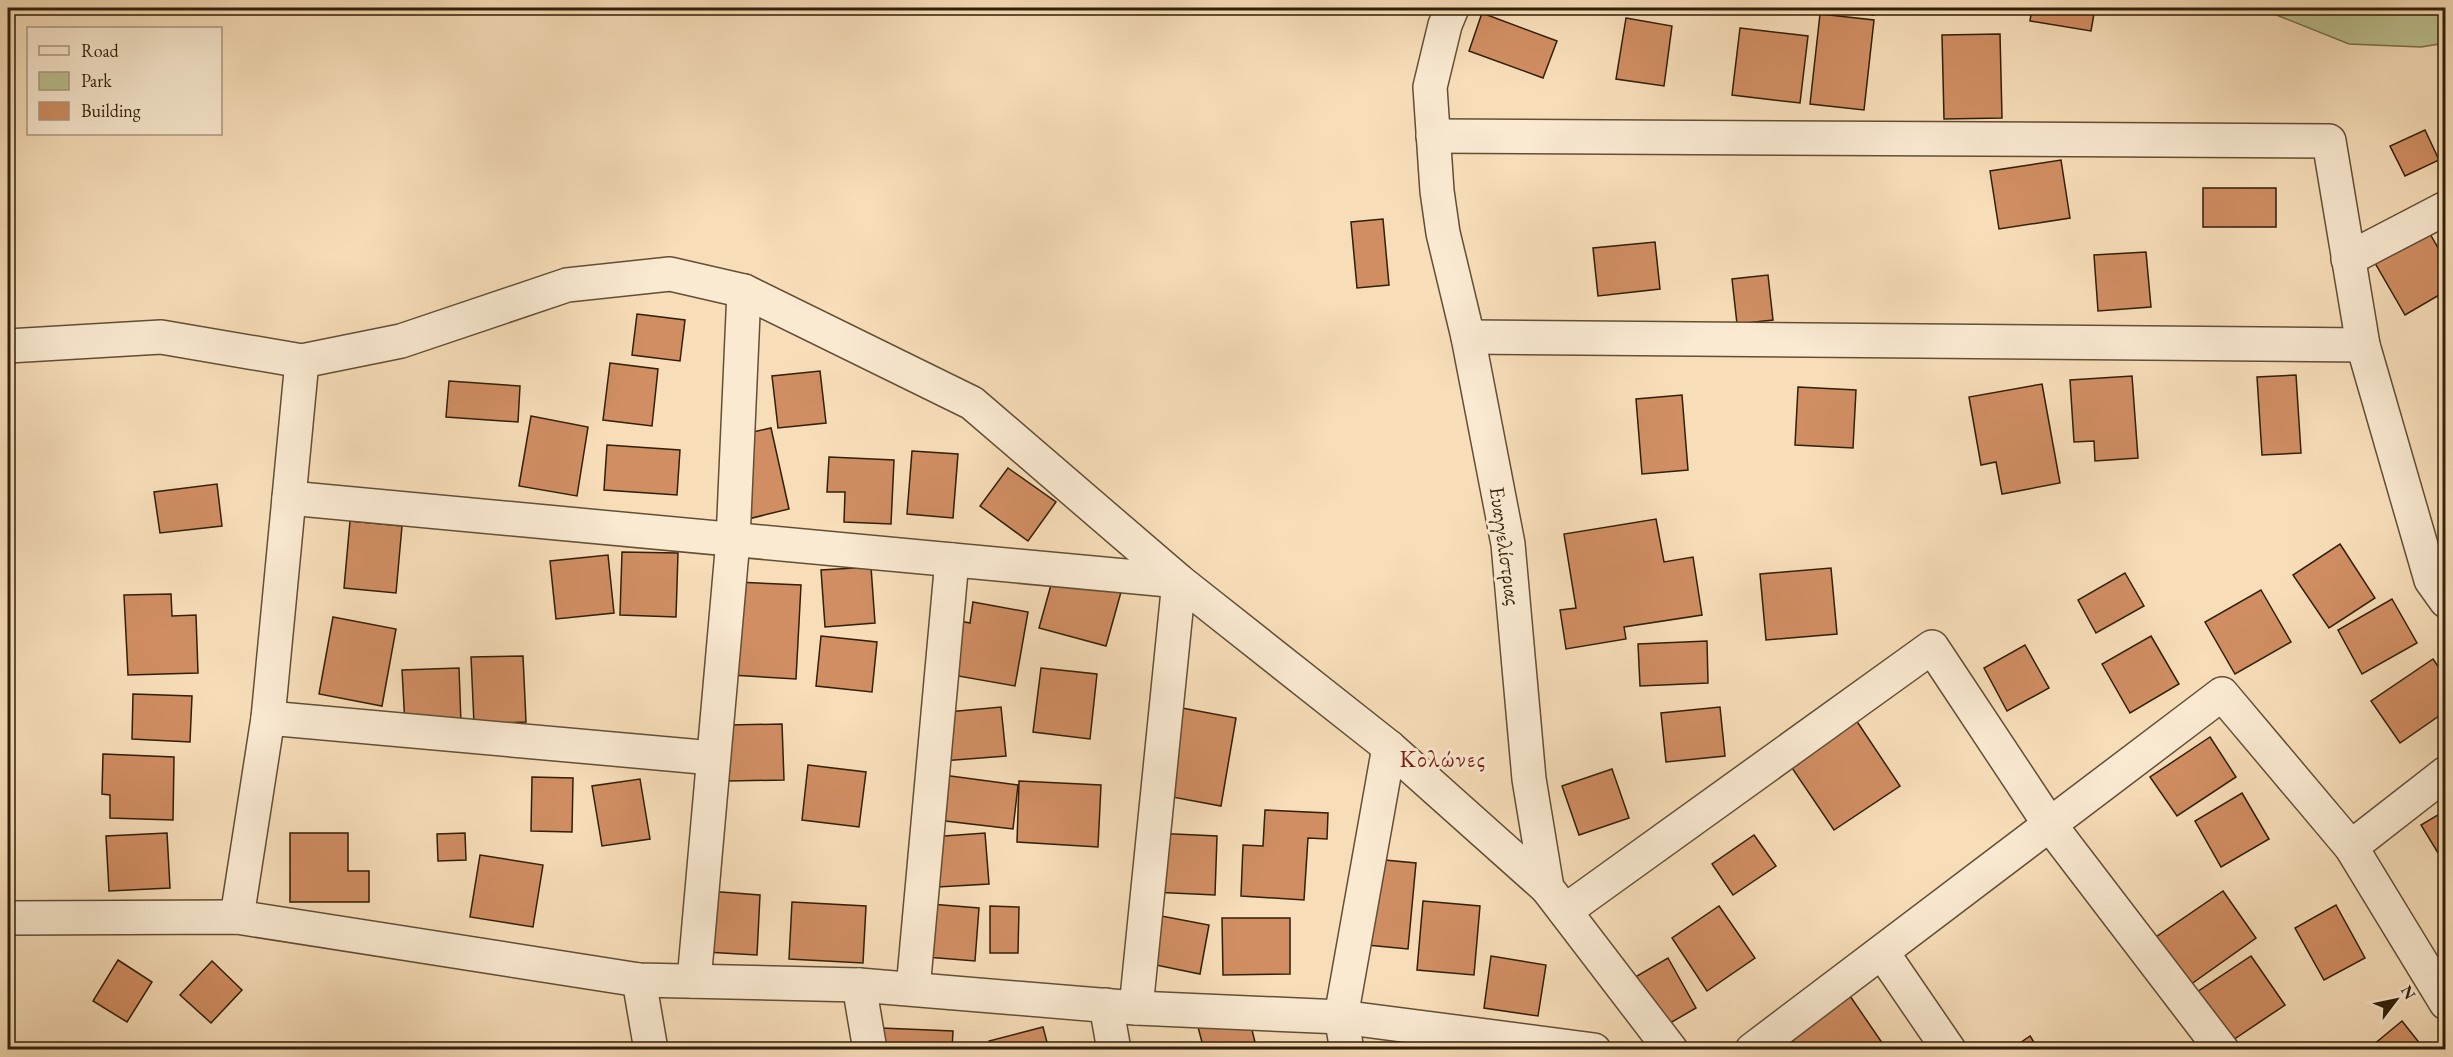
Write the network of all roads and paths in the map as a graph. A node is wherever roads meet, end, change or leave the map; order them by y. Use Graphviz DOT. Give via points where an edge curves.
graph roads {
  1 [pos="1452,8"];
  2 [pos="1433,136"];
  3 [pos="2445,208"];
  4 [pos="2348,259"];
  5 [pos="744,291"];
  6 [pos="1468,337"];
  7 [pos="2362,345"];
  8 [pos="8,346"];
  9 [pos="302,361"];
  10 [pos="289,498"];
  11 [pos="733,540"];
  12 [pos="952,560"];
  13 [pos="1179,581"];
  14 [pos="2445,602"];
  15 [pos="268,718"];
  16 [pos="1389,747"];
  17 [pos="713,758"];
  18 [pos="2445,773"];
  19 [pos="2050,825"];
  20 [pos="2351,847"];
  21 [pos="1556,899"];
  22 [pos="237,917"];
  23 [pos="8,918"];
  24 [pos="1882,952"];
  25 [pos="639,980"];
  26 [pos="693,981"];
  27 [pos="859,985"];
  28 [pos="913,989"];
  29 [pos="2445,1003"];
  30 [pos="1121,1006"];
  31 [pos="1341,1017"];
  32 [pos="651,1050"];
  33 [pos="870,1050"];
  34 [pos="1114,1050"];
  35 [pos="1347,1050"];
  36 [pos="1594,1050"];
  37 [pos="1671,1050"];
  38 [pos="1752,1050"];
  39 [pos="1949,1050"];
  40 [pos="2222,1050"];
  1 -- 2 [label="street, Ευαγγελίστριας" via="1430,87"];
  2 -- 4 [label="street" via="2329,141"];
  2 -- 6 [label="street, Ευαγγελίστριας" via="1443,233"];
  3 -- 4 [label="street"];
  4 -- 7 [label="street"];
  5 -- 9 [label="street" via="670,274 567,285 401,341"];
  5 -- 11 [label="street"];
  5 -- 13 [label="street" via="972,403"];
  6 -- 7 [label="street"];
  6 -- 21 [label="street, Ευαγγελίστριας" via="1508,544 1529,779"];
  7 -- 14 [label="street" via="2431,580"];
  8 -- 9 [label="street" via="161,338"];
  9 -- 10 [label="street"];
  10 -- 11 [label="street"];
  10 -- 15 [label="street"];
  11 -- 12 [label="street"];
  11 -- 17 [label="street"];
  12 -- 13 [label="street"];
  12 -- 28 [label="street"];
  13 -- 16 [label="street"];
  13 -- 30 [label="street"];
  15 -- 17 [label="street"];
  15 -- 22 [label="street"];
  16 -- 21 [label="street"];
  16 -- 31 [label="street"];
  17 -- 26 [label="street"];
  18 -- 20 [label="street"];
  19 -- 20 [label="street" via="2222,694"];
  19 -- 21 [label="street" via="1932,647"];
  19 -- 24 [label="street"];
  19 -- 40 [label="street"];
  20 -- 29 [label="street"];
  21 -- 37 [label="street, Ευαγγελίστριας"];
  22 -- 23 [label="street"];
  22 -- 25 [label="street"];
  24 -- 38 [label="street"];
  24 -- 39 [label="street"];
  25 -- 26 [label="street"];
  25 -- 32 [label="street"];
  26 -- 27 [label="street"];
  27 -- 28 [label="street"];
  27 -- 33 [label="street"];
  28 -- 30 [label="street"];
  30 -- 31 [label="street"];
  30 -- 34 [label="street"];
  31 -- 35 [label="street"];
  31 -- 36 [label="street"];
}
